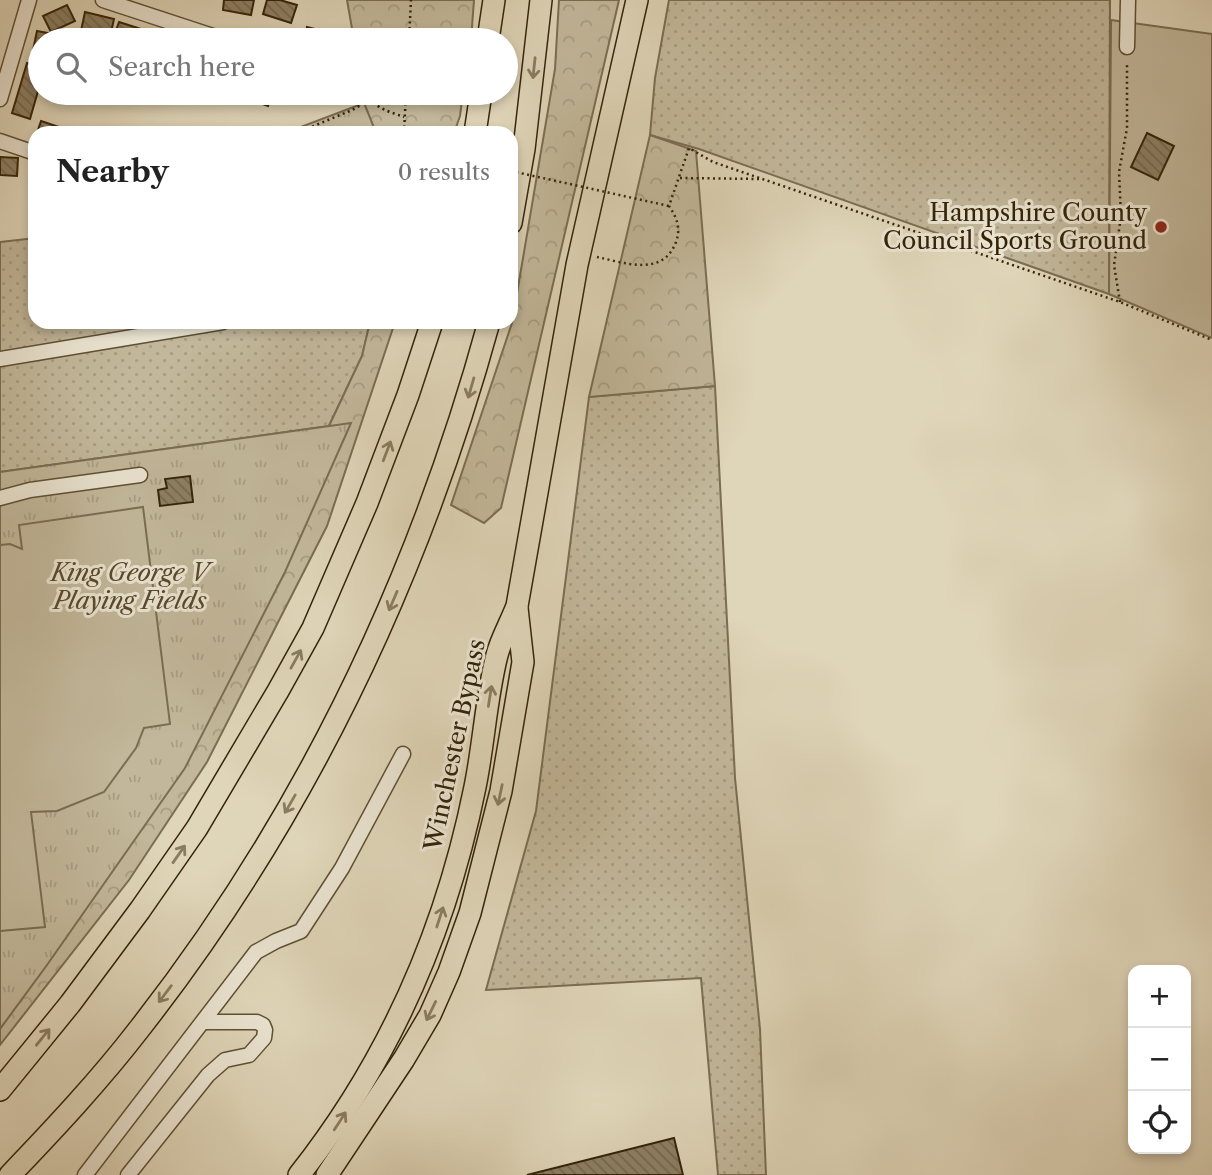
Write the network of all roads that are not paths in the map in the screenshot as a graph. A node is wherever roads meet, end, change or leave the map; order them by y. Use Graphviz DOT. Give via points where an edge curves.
graph roads {
  1 [pos="29,0"];
  2 [pos="103,0"];
  3 [pos="494,0"];
  4 [pos="541,0"];
  5 [pos="637,0"];
  6 [pos="1128,0"];
  7 [pos="188,28"];
  8 [pos="490,28"];
  9 [pos="1127,47"];
  10 [pos="0,99"];
  11 [pos="479,105"];
  12 [pos="476,126"];
  13 [pos="0,141"];
  14 [pos="28,151"];
  15 [pos="518,183"];
  16 [pos="181,329"];
  17 [pos="430,329"];
  18 [pos="487,329"];
  19 [pos="0,359"];
  20 [pos="141,475"];
  21 [pos="0,498"];
  22 [pos="517,606"];
  23 [pos="403,754"];
  24 [pos="203,1022"];
  25 [pos="0,1090"];
  26 [pos="10,1175"];
  27 [pos="85,1175"];
  28 [pos="128,1175"];
  29 [pos="299,1175"];
  30 [pos="327,1175"];
  1 -- 10 [label="street"];
  2 -- 7 [label="street"];
  3 -- 8 [label="highway"];
  4 -- 15 [label="highway, one-way"];
  5 -- 22 [label="highway" via="577,265"];
  6 -- 9 [label="street"];
  11 -- 12 [label="highway"];
  13 -- 14 [label="street"];
  16 -- 19 [label="street"];
  25 -- 17 [label="highway, one-way" via="140,910 197,828 278,691 313,628 367,503"];
  18 -- 26 [label="highway, one-way" via="452,450 406,570 310,771 189,963 139,1030"];
  20 -- 21 [label="street"];
  29 -- 22 [label="highway, Winchester Bypass, one-way" via="329,1137 389,1038 439,922 475,787 497,654"];
  22 -- 30 [label="highway, Winchester Bypass, one-way" via="523,662 501,791 470,913 430,1016"];
  23 -- 24 [label="street" via="342,868 301,931 256,952"];
  24 -- 27 [label="street"];
  24 -- 28 [label="street" via="257,1022 263,1025 264,1038 249,1055 225,1060 208,1075"];
}
